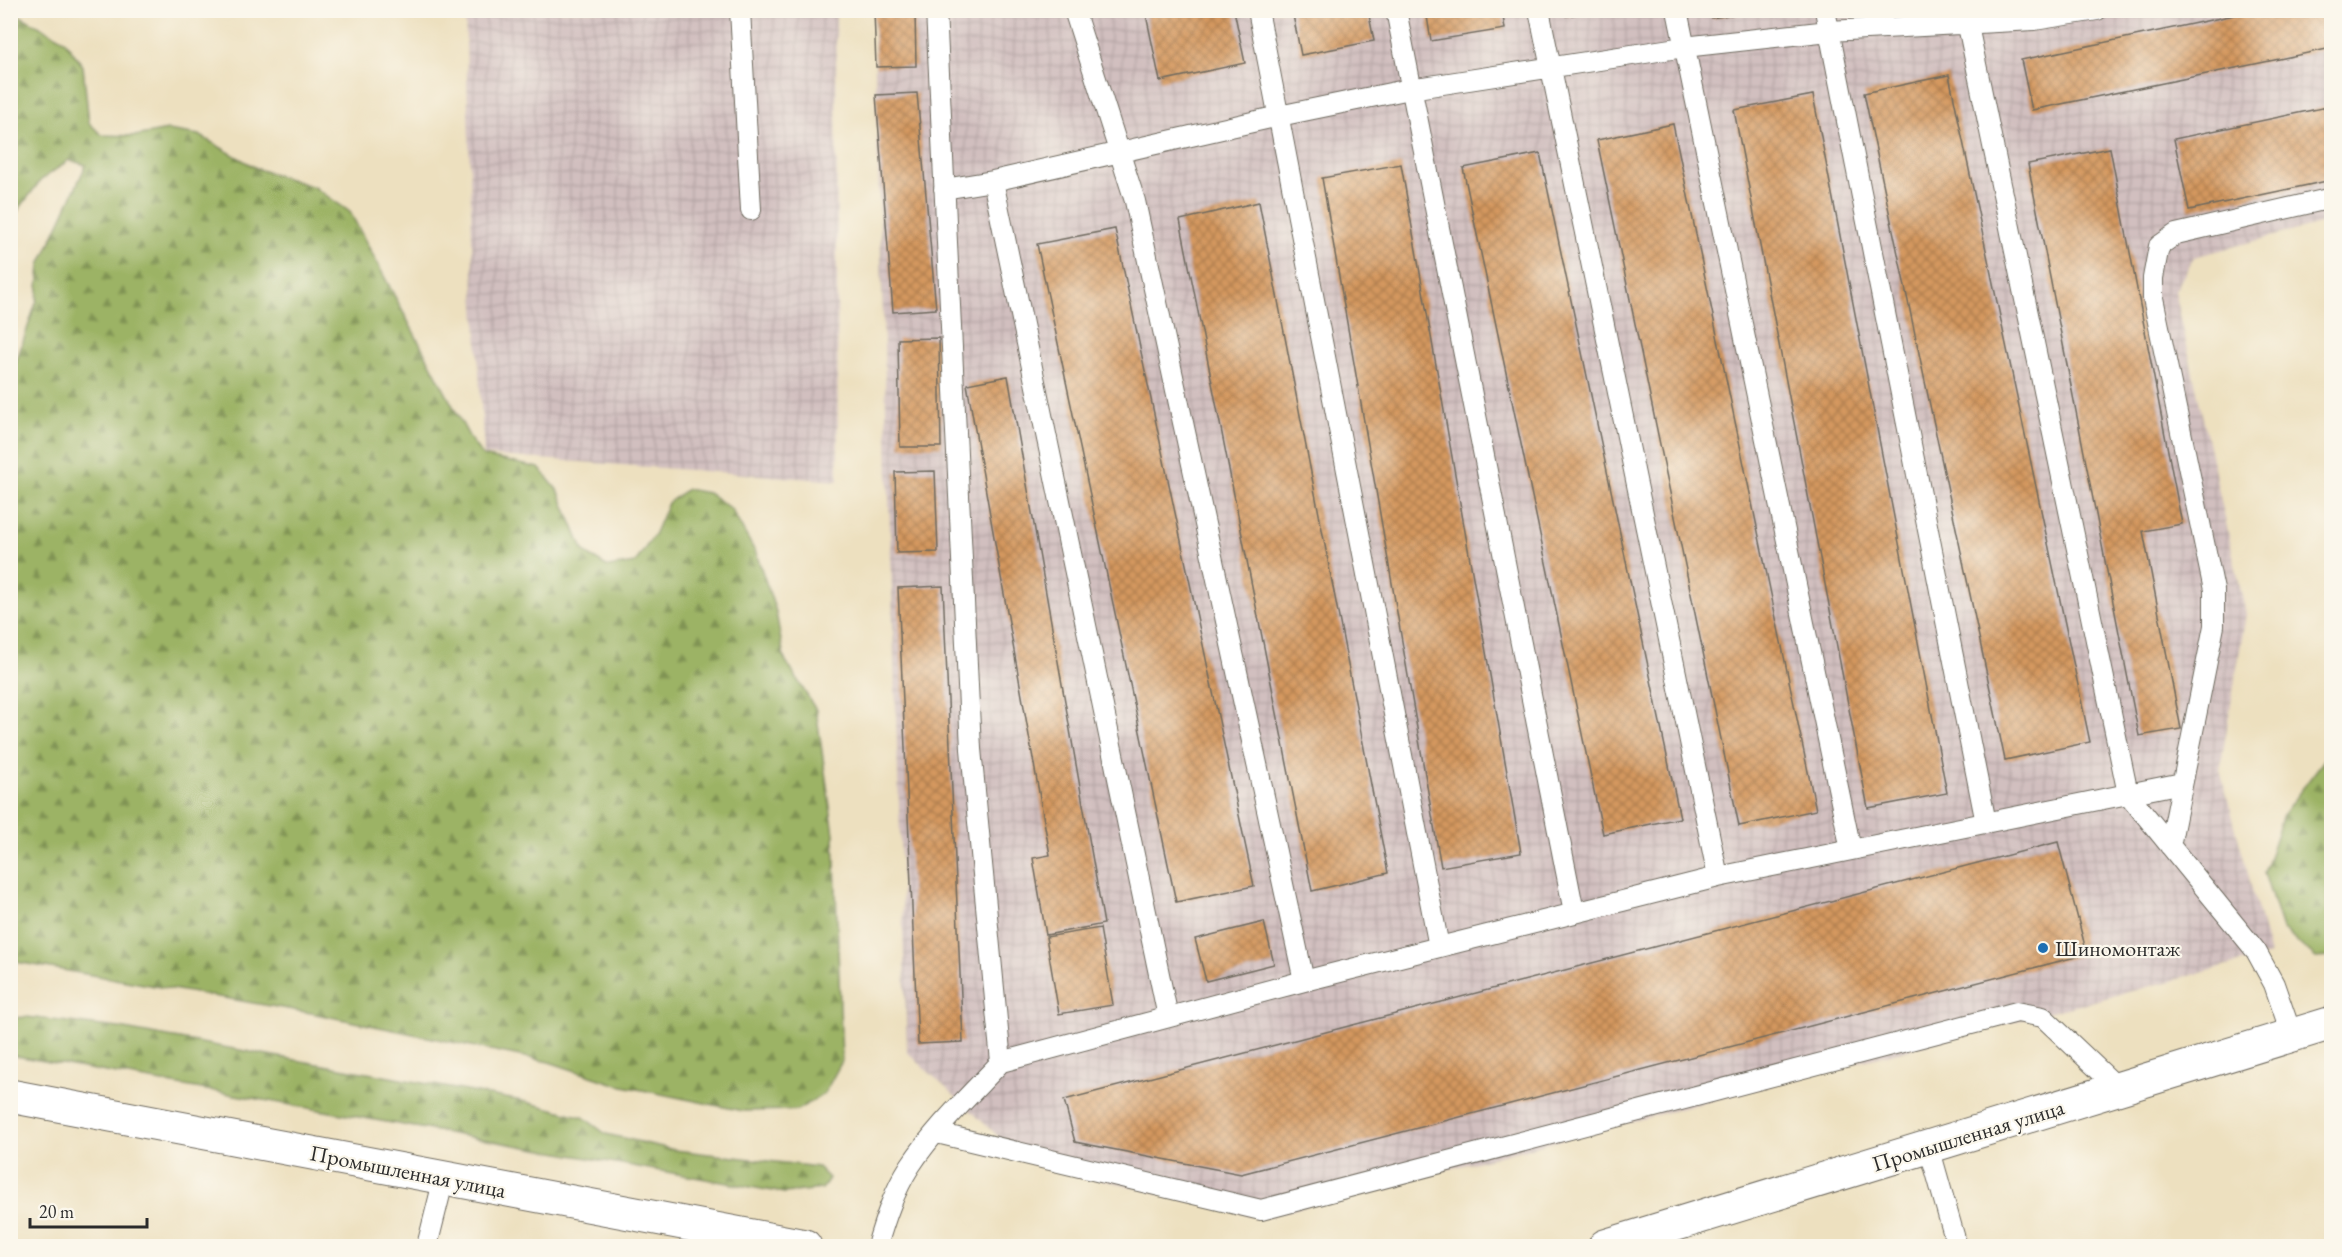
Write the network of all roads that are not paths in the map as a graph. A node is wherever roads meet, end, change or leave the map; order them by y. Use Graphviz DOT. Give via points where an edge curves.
graph roads {
  1 [pos="740,10"];
  2 [pos="936,10"];
  3 [pos="1074,10"];
  4 [pos="1258,10"];
  5 [pos="1396,10"];
  6 [pos="1539,10"];
  7 [pos="1677,10"];
  8 [pos="1825,10"];
  9 [pos="2097,10"];
  10 [pos="2069,13"];
  11 [pos="1967,21"];
  12 [pos="1829,31"];
  13 [pos="1684,47"];
  14 [pos="1550,68"];
  15 [pos="1410,89"];
  16 [pos="1279,116"];
  17 [pos="1119,154"];
  18 [pos="993,181"];
  19 [pos="944,189"];
  20 [pos="2331,198"];
  21 [pos="751,210"];
  22 [pos="2182,783"];
  23 [pos="2128,794"];
  24 [pos="1986,823"];
  25 [pos="2170,846"];
  26 [pos="1851,850"];
  27 [pos="1718,877"];
  28 [pos="1574,912"];
  29 [pos="1439,947"];
  30 [pos="1305,981"];
  31 [pos="1168,1017"];
  32 [pos="2331,1023"];
  33 [pos="2292,1036"];
  34 [pos="1001,1062"];
  35 [pos="2119,1089"];
  36 [pos="10,1096"];
  37 [pos="937,1133"];
  38 [pos="1929,1147"];
  39 [pos="444,1178"];
  40 [pos="708,1237"];
  41 [pos="427,1246"];
  42 [pos="805,1246"];
  43 [pos="877,1246"];
  44 [pos="1605,1246"];
  45 [pos="1957,1246"];
  1 -- 21 [label="lane"];
  2 -- 19 [label="lane"];
  3 -- 17 [label="lane"];
  4 -- 16 [label="lane"];
  5 -- 15 [label="lane"];
  6 -- 14 [label="lane"];
  7 -- 13 [label="lane"];
  8 -- 12 [label="lane"];
  9 -- 10 [label="lane"];
  10 -- 11 [label="lane" via="2034,20"];
  11 -- 12 [label="lane"];
  11 -- 23 [label="lane"];
  12 -- 13 [label="lane"];
  12 -- 24 [label="lane"];
  13 -- 14 [label="lane"];
  13 -- 26 [label="lane"];
  14 -- 15 [label="lane"];
  14 -- 27 [label="lane"];
  15 -- 16 [label="lane"];
  15 -- 28 [label="lane"];
  16 -- 17 [label="lane"];
  16 -- 29 [label="lane"];
  17 -- 18 [label="lane"];
  17 -- 30 [label="lane" via="1135,201"];
  18 -- 19 [label="lane"];
  18 -- 31 [label="lane"];
  19 -- 34 [label="lane" via="971,749"];
  20 -- 22 [label="lane" via="2176,234 2159,246 2153,298 2214,590 2214,626"];
  22 -- 23 [label="lane"];
  22 -- 25 [label="lane"];
  23 -- 24 [label="lane"];
  23 -- 25 [label="lane"];
  24 -- 26 [label="lane"];
  25 -- 33 [label="lane" via="2256,951 2274,984"];
  26 -- 27 [label="lane"];
  27 -- 28 [label="lane"];
  28 -- 29 [label="lane"];
  29 -- 30 [label="lane"];
  30 -- 31 [label="lane"];
  31 -- 34 [label="lane"];
  32 -- 33 [label="street, Промышленная улица"];
  33 -- 35 [label="street, Промышленная улица"];
  34 -- 37 [label="lane"];
  35 -- 37 [label="lane" via="2043,1017 2017,1012 1261,1210"];
  35 -- 38 [label="street, Промышленная улица"];
  36 -- 39 [label="street, Промышленная улица"];
  37 -- 43 [label="lane" via="910,1166 890,1204"];
  38 -- 44 [label="street, Промышленная улица"];
  38 -- 45 [label="lane"];
  39 -- 40 [label="street, Промышленная улица"];
  39 -- 41 [label="lane"];
  40 -- 42 [label="street, Промышленная улица"];
}
